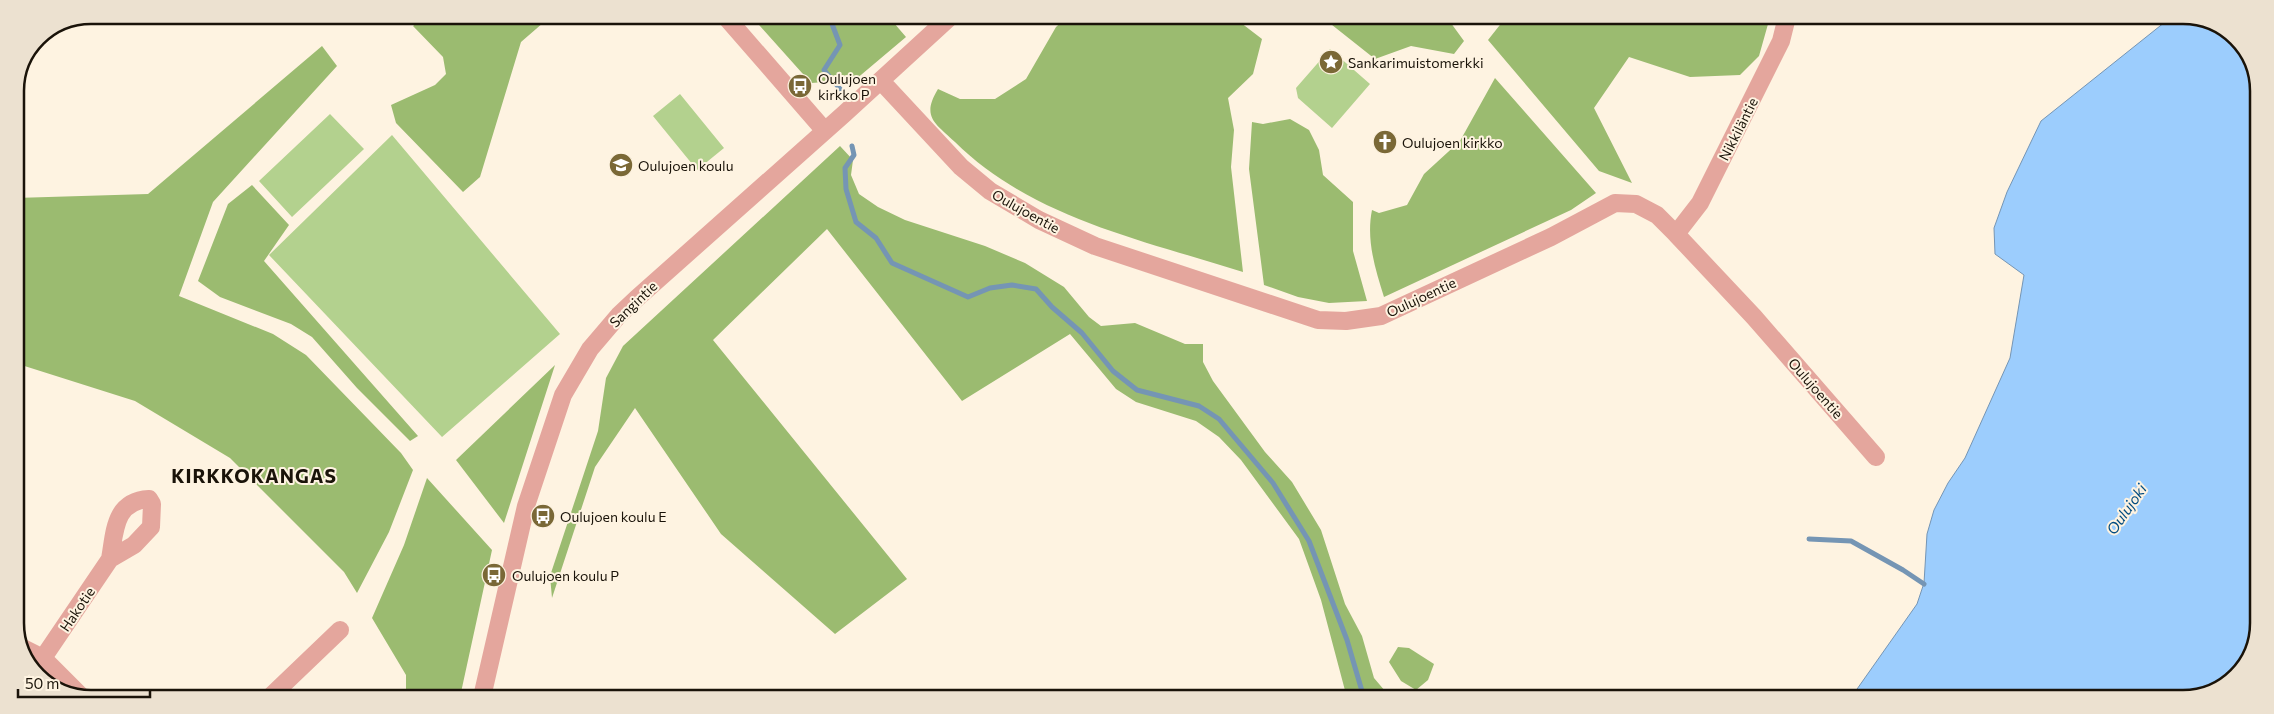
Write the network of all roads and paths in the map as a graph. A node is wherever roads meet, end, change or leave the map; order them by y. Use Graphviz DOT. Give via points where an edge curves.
graph roads {
  1 [pos="732,24"];
  2 [pos="942,24"];
  3 [pos="1786,24"];
  4 [pos="881,81"];
  5 [pos="825,131"];
  6 [pos="1676,234"];
  7 [pos="1876,457"];
  8 [pos="110,559"];
  9 [pos="340,630"];
  10 [pos="30,651"];
  11 [pos="44,658"];
  12 [pos="73,688"];
  13 [pos="277,690"];
  14 [pos="484,690"];
  1 -- 5 [label="street"];
  2 -- 4 [label="street, Sangintie"];
  3 -- 6 [label="street, Nikkiläntie" via="1782,41 1700,203"];
  4 -- 5 [label="street, Sangintie"];
  4 -- 6 [label="street, Oulujoentie" via="961,167 990,191 1039,220 1094,246 1318,320 1346,321 1381,316 1551,237 1615,203 1636,204 1656,215"];
  5 -- 14 [label="street, Sangintie" via="636,299 590,349 563,396 526,506"];
  6 -- 7 [label="street, Oulujoentie" via="1754,317"];
  8 -- 11 [label="street, Hakotie"];
  9 -- 13 [label="street"];
  10 -- 11 [label="street"];
  11 -- 12 [label="street"];
}
